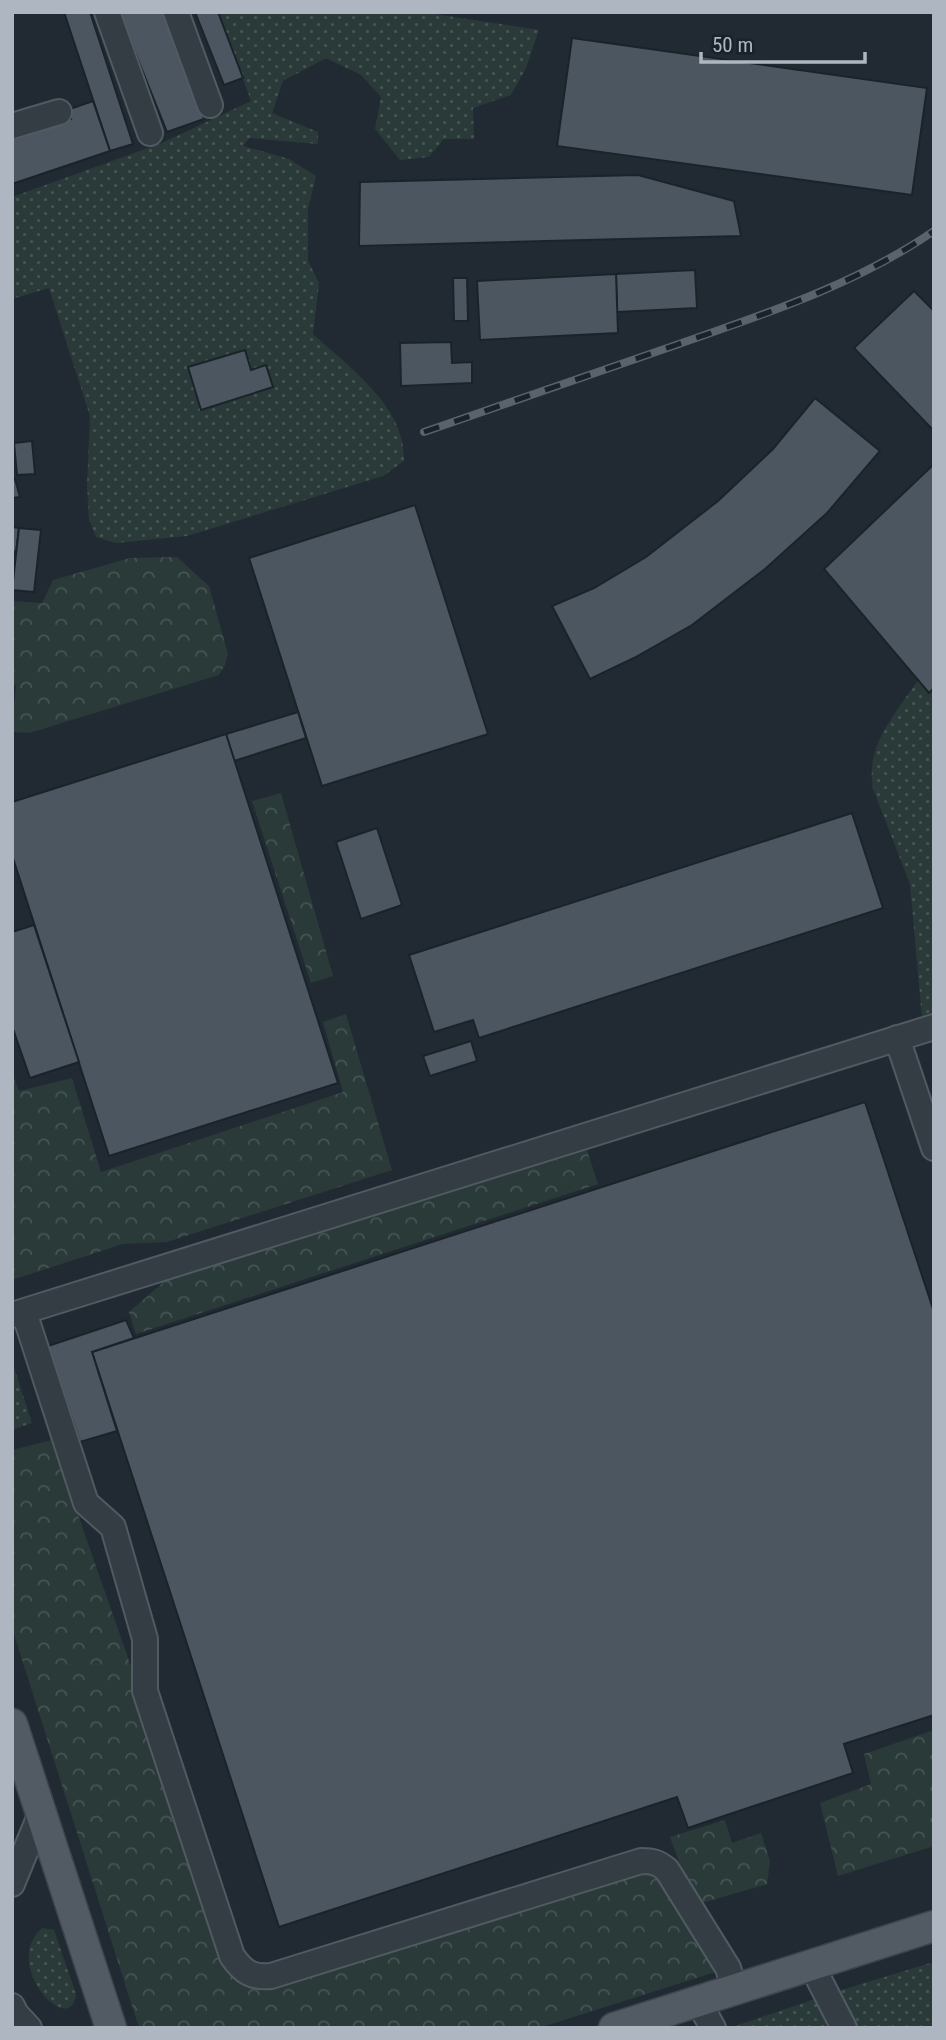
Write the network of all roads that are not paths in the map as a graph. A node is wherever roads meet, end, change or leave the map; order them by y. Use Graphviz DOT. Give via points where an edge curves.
graph roads {
  1 [pos="107,12"];
  2 [pos="176,12"];
  3 [pos="210,105"];
  4 [pos="59,112"];
  5 [pos="12,126"];
  6 [pos="150,134"];
  7 [pos="934,1027"];
  8 [pos="897,1038"];
  9 [pos="934,1148"];
  10 [pos="18,1314"];
  11 [pos="12,1724"];
  12 [pos="41,1814"];
  13 [pos="12,1884"];
  14 [pos="934,1926"];
  15 [pos="812,1966"];
  16 [pos="735,1990"];
  17 [pos="698,2001"];
  18 [pos="12,2006"];
  19 [pos="103,2026"];
  20 [pos="29,2028"];
  21 [pos="614,2028"];
  22 [pos="713,2028"];
  23 [pos="844,2028"];
  1 -- 6 [label="street"];
  2 -- 3 [label="street"];
  4 -- 5 [label="street"];
  7 -- 8 [label="street"];
  8 -- 9 [label="street"];
  8 -- 10 [label="street"];
  10 -- 16 [label="street" via="86,1503 113,1527 145,1639 145,1691 239,1966 248,1974 271,1976 648,1861 667,1870 728,1968"];
  11 -- 12 [label="main road"];
  12 -- 13 [label="street"];
  12 -- 19 [label="main road"];
  14 -- 15 [label="main road"];
  15 -- 16 [label="main road"];
  15 -- 23 [label="street"];
  16 -- 17 [label="main road"];
  17 -- 21 [label="main road"];
  17 -- 22 [label="street"];
  18 -- 20 [label="street"];
}
